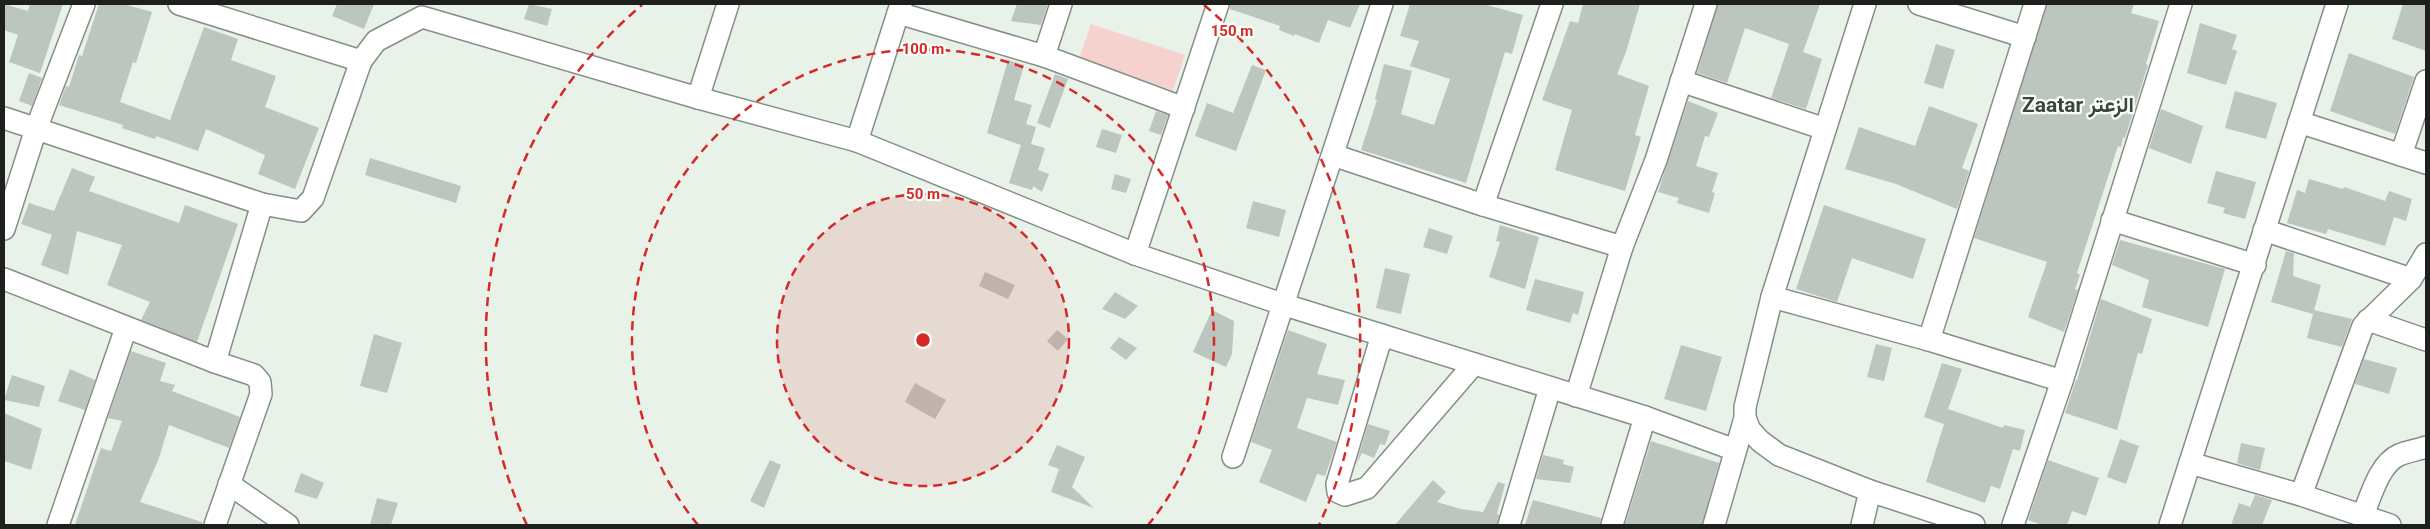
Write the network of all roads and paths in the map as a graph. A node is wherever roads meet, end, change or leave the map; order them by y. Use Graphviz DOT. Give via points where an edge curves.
graph roads {
  1 [pos="84,4"];
  2 [pos="180,4"];
  3 [pos="728,4"];
  4 [pos="1061,4"];
  5 [pos="1218,4"];
  6 [pos="1382,4"];
  7 [pos="1552,4"];
  8 [pos="1706,4"];
  9 [pos="1865,4"];
  10 [pos="1918,4"];
  11 [pos="2035,4"];
  12 [pos="2181,4"];
  13 [pos="2337,4"];
  14 [pos="899,8"];
  15 [pos="424,10"];
  16 [pos="229,12"];
  17 [pos="2025,37"];
  18 [pos="1044,56"];
  19 [pos="361,61"];
  20 [pos="2426,81"];
  21 [pos="1681,82"];
  22 [pos="698,98"];
  23 [pos="1184,108"];
  24 [pos="4,118"];
  25 [pos="2299,122"];
  26 [pos="1825,129"];
  27 [pos="36,130"];
  28 [pos="857,141"];
  29 [pos="1333,155"];
  30 [pos="2401,155"];
  31 [pos="2426,163"];
  32 [pos="262,204"];
  33 [pos="1483,205"];
  34 [pos="2112,220"];
  35 [pos="4,229"];
  36 [pos="2264,230"];
  37 [pos="1622,247"];
  38 [pos="1135,254"];
  39 [pos="2426,254"];
  40 [pos="2255,265"];
  41 [pos="4,279"];
  42 [pos="2411,279"];
  43 [pos="1772,297"];
  44 [pos="1285,305"];
  45 [pos="2368,320"];
  46 [pos="126,328"];
  47 [pos="1382,336"];
  48 [pos="1929,340"];
  49 [pos="2426,340"];
  50 [pos="215,362"];
  51 [pos="1474,364"];
  52 [pos="2062,381"];
  53 [pos="1550,388"];
  54 [pos="1576,396"];
  55 [pos="1645,417"];
  56 [pos="1745,418"];
  57 [pos="2426,447"];
  58 [pos="1735,450"];
  59 [pos="1233,457"];
  60 [pos="2190,464"];
  61 [pos="229,484"];
  62 [pos="1870,491"];
  63 [pos="2301,495"];
  64 [pos="2362,515"];
  65 [pos="58,525"];
  66 [pos="215,525"];
  67 [pos="288,525"];
  68 [pos="1510,525"];
  69 [pos="1612,525"];
  70 [pos="1714,525"];
  71 [pos="1862,525"];
  72 [pos="1974,525"];
  73 [pos="2013,525"];
  74 [pos="2170,525"];
  75 [pos="2390,525"];
  1 -- 27 [label="street"];
  2 -- 16 [label="street"];
  3 -- 22 [label="street"];
  4 -- 18 [label="street"];
  5 -- 23 [label="street"];
  6 -- 29 [label="street"];
  7 -- 33 [label="street"];
  8 -- 21 [label="street"];
  9 -- 26 [label="street"];
  10 -- 17 [label="street"];
  11 -- 17 [label="street"];
  12 -- 34 [label="street"];
  13 -- 25 [label="street"];
  14 -- 18 [label="street"];
  14 -- 28 [label="street"];
  15 -- 19 [label="street" via="376,41"];
  15 -- 22 [label="street"];
  16 -- 19 [label="street"];
  17 -- 48 [label="street"];
  18 -- 23 [label="street"];
  19 -- 32 [label="street" via="313,198 301,211"];
  20 -- 30 [label="street"];
  21 -- 26 [label="street"];
  21 -- 37 [label="street" via="1656,160"];
  22 -- 28 [label="street"];
  23 -- 38 [label="street"];
  24 -- 27 [label="street"];
  25 -- 30 [label="street"];
  25 -- 36 [label="street"];
  26 -- 43 [label="street"];
  27 -- 32 [label="street"];
  27 -- 35 [label="street"];
  28 -- 38 [label="street"];
  29 -- 33 [label="street"];
  29 -- 44 [label="street"];
  30 -- 31 [label="street"];
  32 -- 50 [label="street"];
  33 -- 37 [label="street"];
  34 -- 40 [label="street"];
  34 -- 52 [label="street"];
  36 -- 40 [label="street"];
  36 -- 42 [label="street"];
  37 -- 54 [label="street"];
  38 -- 44 [label="street"];
  39 -- 42 [label="street"];
  40 -- 60 [label="street"];
  41 -- 46 [label="street"];
  42 -- 45 [label="street"];
  43 -- 48 [label="street"];
  43 -- 56 [label="street"];
  44 -- 47 [label="street"];
  44 -- 59 [label="street"];
  45 -- 49 [label="street"];
  45 -- 63 [label="street" via="2356,340"];
  46 -- 50 [label="street"];
  46 -- 65 [label="street"];
  47 -- 51 [label="street"];
  47 -- 51 [label="street" via="1337,484 1338,492 1345,494 1367,488"];
  48 -- 52 [label="street"];
  50 -- 61 [label="street" via="254,375 260,382 261,394"];
  51 -- 53 [label="street"];
  52 -- 73 [label="street"];
  53 -- 54 [label="street"];
  53 -- 68 [label="street"];
  54 -- 55 [label="street"];
  55 -- 58 [label="street"];
  55 -- 69 [label="street"];
  56 -- 58 [label="street"];
  56 -- 62 [label="street" via="1760,441 1779,455"];
  57 -- 64 [label="street" via="2399,455 2389,462"];
  58 -- 70 [label="street"];
  60 -- 63 [label="street"];
  60 -- 74 [label="street"];
  61 -- 66 [label="street"];
  61 -- 67 [label="street"];
  62 -- 71 [label="street"];
  62 -- 72 [label="street"];
  63 -- 64 [label="street"];
  64 -- 75 [label="street"];
}
